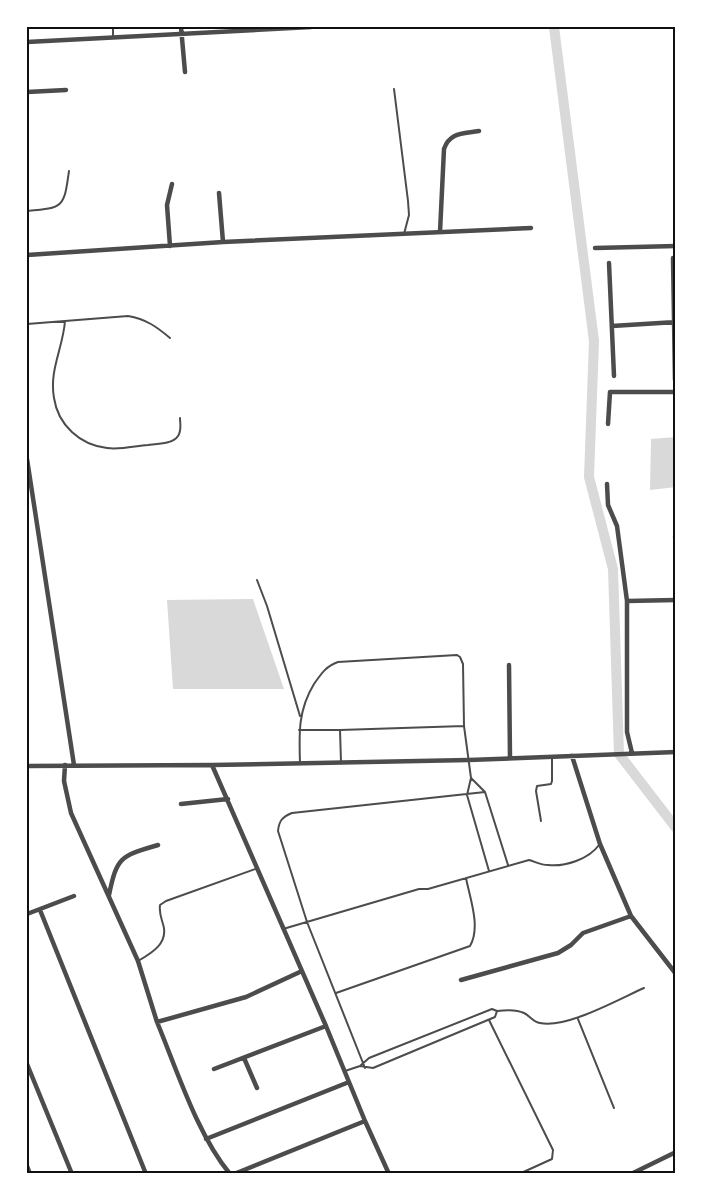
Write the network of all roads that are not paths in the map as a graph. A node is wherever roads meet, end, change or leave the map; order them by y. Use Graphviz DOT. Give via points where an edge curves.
graph roads {
  1 [pos="113,27"];
  2 [pos="182,27"];
  3 [pos="311,27"];
  4 [pos="182,34"];
  5 [pos="113,38"];
  6 [pos="27,42"];
  7 [pos="185,72"];
  8 [pos="394,89"];
  9 [pos="66,90"];
  10 [pos="27,92"];
  11 [pos="478,131"];
  12 [pos="69,171"];
  13 [pos="172,184"];
  14 [pos="219,193"];
  15 [pos="27,212"];
  16 [pos="531,228"];
  17 [pos="440,232"];
  18 [pos="404,234"];
  19 [pos="223,242"];
  20 [pos="170,246"];
  21 [pos="676,246"];
  22 [pos="594,248"];
  23 [pos="27,255"];
  24 [pos="672,258"];
  25 [pos="609,263"];
  26 [pos="65,321"];
  27 [pos="675,322"];
  28 [pos="27,324"];
  29 [pos="612,326"];
  30 [pos="170,338"];
  31 [pos="614,376"];
  32 [pos="675,380"];
  33 [pos="676,392"];
  34 [pos="180,418"];
  35 [pos="608,424"];
  36 [pos="27,459"];
  37 [pos="607,484"];
  38 [pos="257,580"];
  39 [pos="676,600"];
  40 [pos="627,601"];
  41 [pos="509,665"];
  42 [pos="300,716"];
  43 [pos="464,726"];
  44 [pos="299,730"];
  45 [pos="340,730"];
  46 [pos="676,752"];
  47 [pos="630,754"];
  48 [pos="572,756"];
  49 [pos="552,757"];
  50 [pos="510,758"];
  51 [pos="469,760"];
  52 [pos="341,762"];
  53 [pos="300,763"];
  54 [pos="65,765"];
  55 [pos="74,765"];
  56 [pos="212,765"];
  57 [pos="27,766"];
  58 [pos="471,778"];
  59 [pos="485,792"];
  60 [pos="467,795"];
  61 [pos="228,799"];
  62 [pos="181,804"];
  63 [pos="541,821"];
  64 [pos="600,844"];
  65 [pos="158,845"];
  66 [pos="508,866"];
  67 [pos="258,868"];
  68 [pos="489,871"];
  69 [pos="466,878"];
  70 [pos="109,895"];
  71 [pos="74,896"];
  72 [pos="39,910"];
  73 [pos="27,914"];
  74 [pos="631,916"];
  75 [pos="307,922"];
  76 [pos="283,929"];
  77 [pos="138,961"];
  78 [pos="302,971"];
  79 [pos="675,971"];
  80 [pos="461,980"];
  81 [pos="644,988"];
  82 [pos="336,993"];
  83 [pos="497,1011"];
  84 [pos="577,1018"];
  85 [pos="489,1020"];
  86 [pos="157,1022"];
  87 [pos="326,1026"];
  88 [pos="244,1058"];
  89 [pos="363,1062"];
  90 [pos="27,1064"];
  91 [pos="360,1066"];
  92 [pos="365,1068"];
  93 [pos="214,1070"];
  94 [pos="345,1071"];
  95 [pos="350,1083"];
  96 [pos="257,1088"];
  97 [pos="614,1108"];
  98 [pos="364,1121"];
  99 [pos="206,1139"];
  100 [pos="676,1152"];
  101 [pos="27,1166"];
  102 [pos="30,1174"];
  103 [pos="72,1174"];
  104 [pos="146,1174"];
  105 [pos="232,1174"];
  106 [pos="389,1174"];
  107 [pos="519,1174"];
  108 [pos="632,1174"];
  1 -- 5 [label="lane"];
  2 -- 4 [label="street"];
  3 -- 4 [label="street"];
  4 -- 5 [label="street"];
  4 -- 7 [label="street"];
  5 -- 6 [label="street"];
  8 -- 18 [label="lane" via="409,215"];
  9 -- 10 [label="street"];
  11 -- 17 [label="street" via="447,140"];
  12 -- 15 [label="lane" via="65,197 59,205"];
  13 -- 20 [label="street" via="167,205"];
  14 -- 19 [label="street"];
  16 -- 17 [label="street"];
  17 -- 18 [label="street"];
  18 -- 19 [label="street"];
  19 -- 20 [label="street"];
  20 -- 23 [label="street"];
  21 -- 22 [label="street"];
  24 -- 27 [label="street"];
  25 -- 29 [label="street"];
  26 -- 28 [label="lane"];
  26 -- 30 [label="lane" via="141,318"];
  26 -- 34 [label="lane" via="53,383 57,411 68,430 94,446 108,449 173,441 181,427"];
  27 -- 29 [label="street"];
  27 -- 32 [label="street"];
  29 -- 31 [label="street"];
  33 -- 35 [label="street" via="610,392"];
  36 -- 55 [label="street"];
  37 -- 40 [label="street"];
  38 -- 42 [label="lane"];
  39 -- 40 [label="street"];
  40 -- 47 [label="street"];
  41 -- 50 [label="street"];
  42 -- 43 [label="lane" via="324,669 338,662 457,655 463,664"];
  42 -- 44 [label="lane"];
  43 -- 45 [label="lane"];
  43 -- 51 [label="lane"];
  44 -- 45 [label="lane"];
  44 -- 53 [label="lane"];
  45 -- 52 [label="lane"];
  46 -- 47 [label="street"];
  47 -- 48 [label="street"];
  48 -- 49 [label="street"];
  48 -- 64 [label="street"];
  49 -- 50 [label="street"];
  49 -- 63 [label="lane" via="552,782 537,786 536,791"];
  50 -- 51 [label="street"];
  51 -- 52 [label="street"];
  51 -- 58 [label="lane"];
  52 -- 53 [label="street"];
  53 -- 56 [label="street"];
  54 -- 55 [label="street"];
  54 -- 57 [label="street"];
  54 -- 70 [label="street" via="71,813"];
  55 -- 56 [label="street"];
  56 -- 61 [label="street"];
  58 -- 59 [label="lane"];
  58 -- 60 [label="lane"];
  59 -- 60 [label="lane"];
  59 -- 66 [label="lane"];
  60 -- 68 [label="lane"];
  60 -- 75 [label="lane" via="283,817 278,831"];
  61 -- 62 [label="street"];
  61 -- 67 [label="street"];
  64 -- 66 [label="lane" via="591,854 561,866 529,860"];
  64 -- 74 [label="street"];
  65 -- 70 [label="street" via="130,853 121,860 114,869"];
  66 -- 68 [label="lane"];
  67 -- 76 [label="street"];
  67 -- 77 [label="lane" via="160,905 164,936 155,951"];
  68 -- 69 [label="lane"];
  69 -- 75 [label="lane"];
  69 -- 82 [label="lane" via="475,925 475,938 470,946"];
  70 -- 77 [label="street"];
  71 -- 72 [label="street"];
  72 -- 73 [label="street"];
  72 -- 104 [label="street"];
  74 -- 79 [label="street"];
  74 -- 80 [label="street" via="583,933 558,952"];
  75 -- 76 [label="lane"];
  75 -- 82 [label="lane"];
  76 -- 78 [label="street"];
  77 -- 86 [label="street"];
  78 -- 86 [label="street" via="246,998"];
  78 -- 87 [label="street"];
  81 -- 84 [label="lane"];
  82 -- 89 [label="lane"];
  83 -- 84 [label="lane" via="523,1012 541,1024"];
  83 -- 85 [label="lane"];
  83 -- 89 [label="lane" via="492,1009"];
  84 -- 97 [label="lane"];
  85 -- 92 [label="lane"];
  85 -- 107 [label="lane" via="553,1150 552,1159"];
  86 -- 99 [label="street"];
  87 -- 88 [label="street"];
  87 -- 94 [label="street"];
  88 -- 93 [label="street"];
  88 -- 96 [label="street"];
  89 -- 91 [label="lane"];
  89 -- 92 [label="lane"];
  90 -- 103 [label="street"];
  91 -- 92 [label="lane"];
  91 -- 94 [label="lane"];
  94 -- 95 [label="street"];
  95 -- 98 [label="street"];
  95 -- 99 [label="street"];
  98 -- 105 [label="street"];
  98 -- 106 [label="street"];
  99 -- 105 [label="street"];
  100 -- 108 [label="street"];
  101 -- 102 [label="street"];
}
